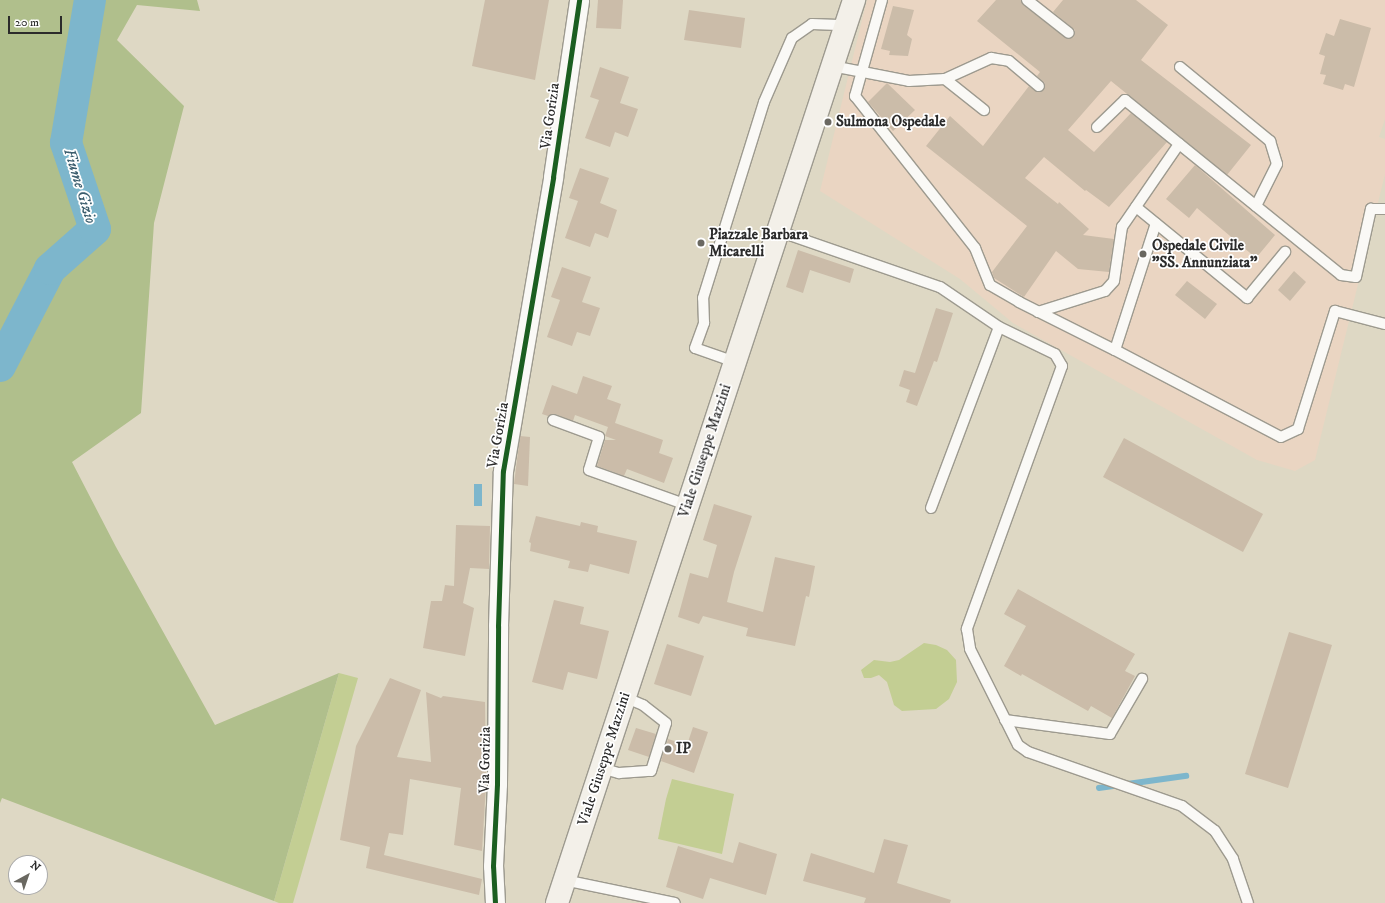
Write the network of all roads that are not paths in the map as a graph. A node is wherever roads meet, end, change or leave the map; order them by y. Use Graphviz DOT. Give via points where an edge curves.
graph roads {
  1 [pos="579,0"];
  2 [pos="854,0"];
  3 [pos="882,0"];
  4 [pos="1027,0"];
  5 [pos="845,25"];
  6 [pos="1069,32"];
  7 [pos="832,66"];
  8 [pos="1180,67"];
  9 [pos="862,71"];
  10 [pos="946,79"];
  11 [pos="1039,86"];
  12 [pos="984,110"];
  13 [pos="1097,128"];
  14 [pos="1179,144"];
  15 [pos="1136,206"];
  16 [pos="1256,206"];
  17 [pos="1385,208"];
  18 [pos="1156,223"];
  19 [pos="778,231"];
  20 [pos="1285,252"];
  21 [pos="1038,312"];
  22 [pos="1385,324"];
  23 [pos="999,327"];
  24 [pos="1115,350"];
  25 [pos="735,362"];
  26 [pos="553,420"];
  27 [pos="688,505"];
  28 [pos="931,508"];
  29 [pos="1142,679"];
  30 [pos="624,697"];
  31 [pos="1005,720"];
  32 [pos="601,768"];
  33 [pos="564,880"];
  34 [pos="495,903"];
  35 [pos="557,903"];
  36 [pos="675,903"];
  37 [pos="1248,903"];
  1 -- 34 [label="street, Via Gorizia" via="553,177 503,471 493,866"];
  2 -- 5 [label="main road, Viale Giuseppe Mazzini"];
  3 -- 9 [label="lane"];
  4 -- 6 [label="lane"];
  5 -- 7 [label="main road, Viale Giuseppe Mazzini"];
  5 -- 25 [label="lane" via="812,24 792,38 764,102 703,298 704,323 695,348"];
  7 -- 9 [label="lane"];
  7 -- 19 [label="main road, Viale Giuseppe Mazzini"];
  8 -- 16 [label="lane" via="1270,141 1277,164"];
  9 -- 10 [label="lane" via="909,81"];
  9 -- 21 [label="lane" via="855,96 975,248 990,285"];
  10 -- 11 [label="lane" via="991,58 1009,61"];
  10 -- 12 [label="lane"];
  13 -- 14 [label="lane" via="1125,100"];
  14 -- 15 [label="lane"];
  14 -- 16 [label="lane"];
  15 -- 18 [label="lane"];
  15 -- 21 [label="lane" via="1122,227 1114,281 1105,291"];
  16 -- 17 [label="lane" via="1341,275 1356,277 1371,209"];
  18 -- 20 [label="lane" via="1247,298"];
  18 -- 24 [label="lane"];
  19 -- 23 [label="lane" via="940,287"];
  19 -- 25 [label="main road, Viale Giuseppe Mazzini"];
  21 -- 24 [label="lane"];
  22 -- 24 [label="lane" via="1335,311 1298,429 1281,437"];
  23 -- 28 [label="lane"];
  23 -- 31 [label="lane" via="1055,354 1062,366 966,629 970,649"];
  25 -- 27 [label="main road, Viale Giuseppe Mazzini"];
  26 -- 27 [label="lane" via="599,437 589,470"];
  27 -- 30 [label="main road, Viale Giuseppe Mazzini"];
  29 -- 31 [label="lane" via="1110,734"];
  30 -- 32 [label="main road, Viale Giuseppe Mazzini"];
  30 -- 32 [label="lane" via="643,705 666,722 651,771 619,772"];
  31 -- 37 [label="lane" via="1018,744 1028,752 1182,806 1215,831 1233,859"];
  32 -- 33 [label="main road, Viale Giuseppe Mazzini"];
  33 -- 35 [label="main road, Viale Giuseppe Mazzini"];
  33 -- 36 [label="lane"];
}
